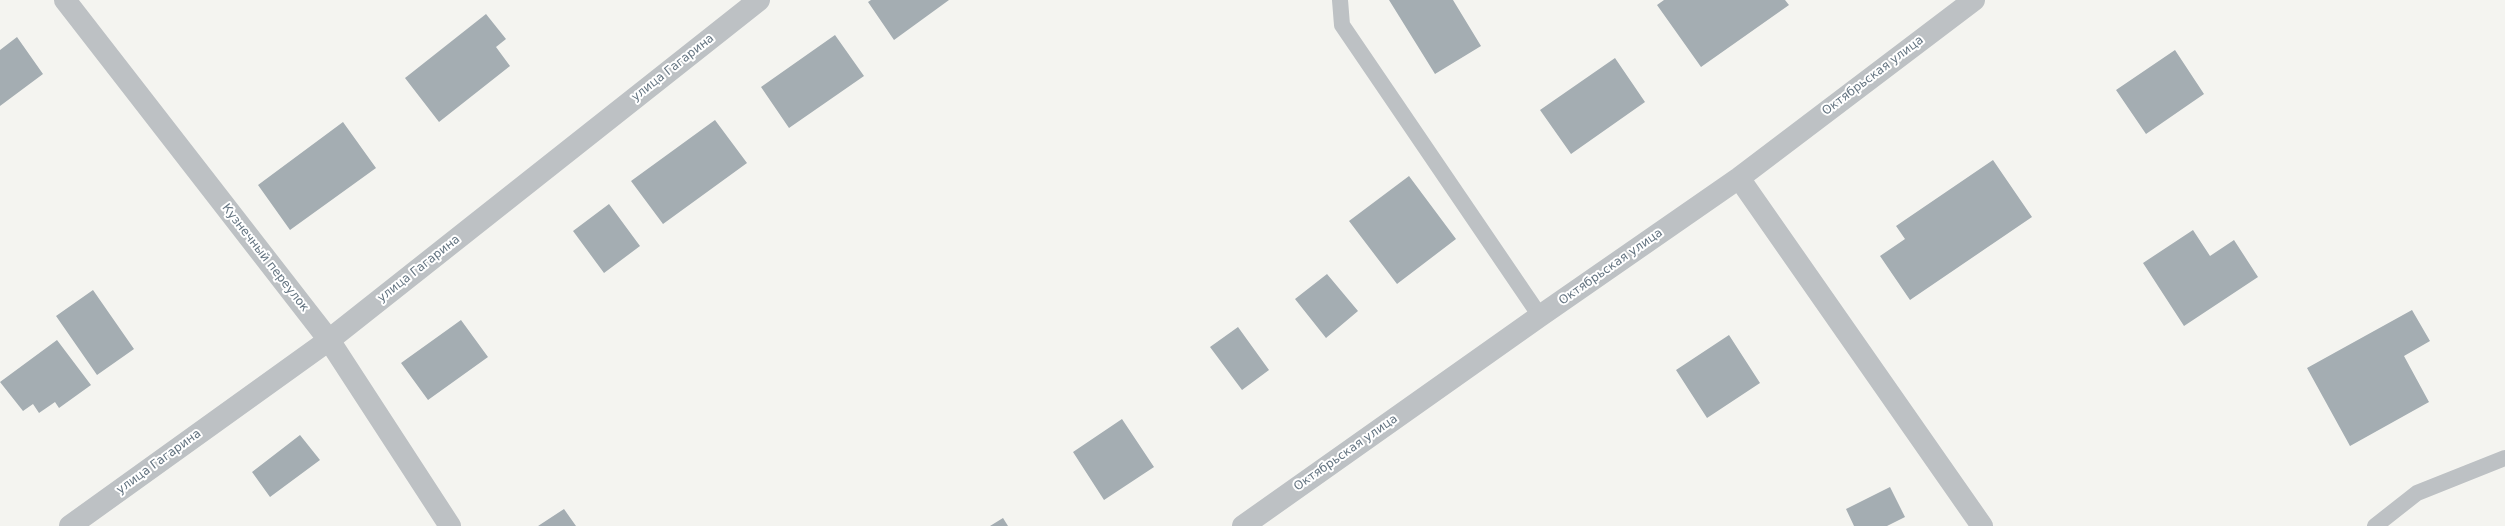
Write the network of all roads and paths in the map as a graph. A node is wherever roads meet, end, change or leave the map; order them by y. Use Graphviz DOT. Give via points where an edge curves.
graph roads {
  1 [pos="65,0"];
  2 [pos="759,0"];
  3 [pos="1340,0"];
  4 [pos="1974,0"];
  5 [pos="1739,178"];
  6 [pos="1540,316"];
  7 [pos="329,340"];
  8 [pos="2505,458"];
  9 [pos="70,526"];
  10 [pos="450,526"];
  11 [pos="1243,526"];
  12 [pos="1982,526"];
  13 [pos="2375,526"];
  1 -- 7 [label="street, Кузнечный переулок"];
  2 -- 7 [label="street, улица Гагарина"];
  3 -- 6 [label="lane" via="1342,25"];
  4 -- 5 [label="street, Октябрьская улица"];
  5 -- 6 [label="street, Октябрьская улица"];
  5 -- 12 [label="street"];
  6 -- 11 [label="street, Октябрьская улица"];
  7 -- 9 [label="street, улица Гагарина"];
  7 -- 10 [label="street, Кузнечный переулок"];
  8 -- 13 [label="lane" via="2417,493"];
}
